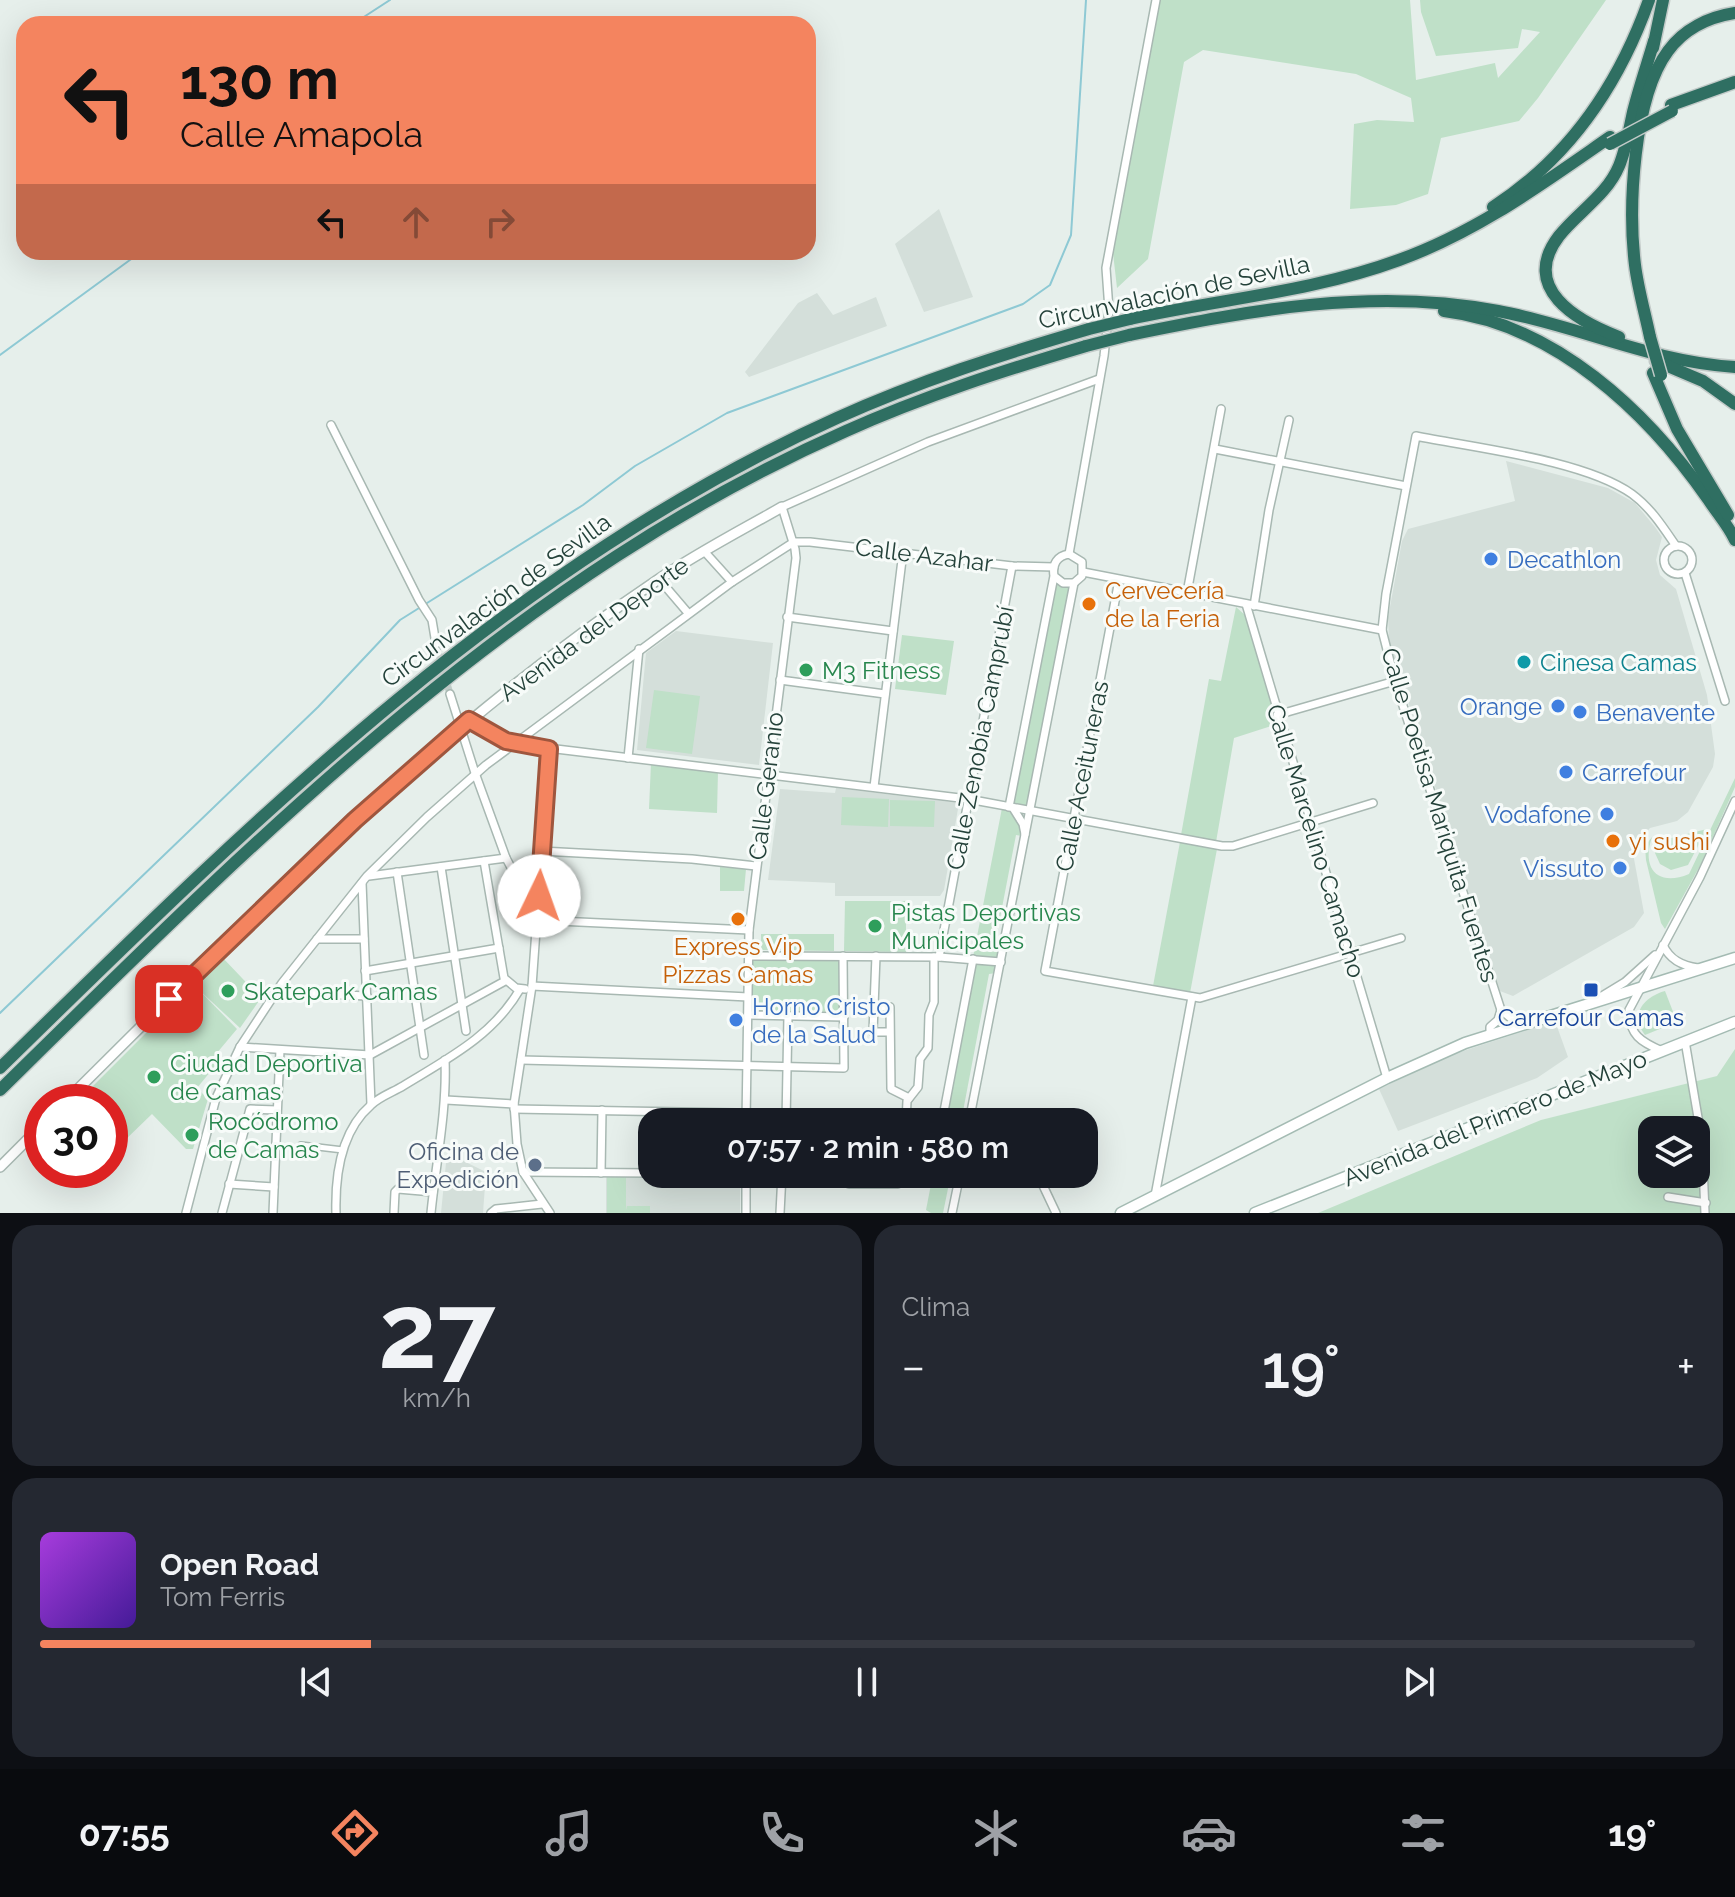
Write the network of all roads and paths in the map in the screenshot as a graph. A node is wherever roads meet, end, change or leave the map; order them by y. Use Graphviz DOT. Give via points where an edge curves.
graph roads {
  1 [pos="1156,0"];
  2 [pos="1649,0"];
  3 [pos="1663,0"];
  4 [pos="1735,13"];
  5 [pos="1654,41"];
  6 [pos="1735,82"];
  7 [pos="1735,88"];
  8 [pos="1672,108"];
  9 [pos="1610,141"];
  10 [pos="1361,272"];
  11 [pos="1289,290"];
  12 [pos="1333,302"];
  13 [pos="1590,336"];
  14 [pos="1646,336"];
  15 [pos="1686,361"];
  16 [pos="1735,367"];
  17 [pos="1099,379"];
  18 [pos="1735,404"];
  19 [pos="1221,409"];
  20 [pos="1289,420"];
  21 [pos="331,425"];
  22 [pos="1215,449"];
  23 [pos="1280,462"];
  24 [pos="1406,486"];
  25 [pos="782,507"];
  26 [pos="1734,523"];
  27 [pos="1735,540"];
  28 [pos="794,542"];
  29 [pos="1676,546"];
  30 [pos="704,551"];
  31 [pos="903,552"];
  32 [pos="1069,554"];
  33 [pos="1012,566"];
  34 [pos="1054,572"];
  35 [pos="1083,572"];
  36 [pos="1685,573"];
  37 [pos="659,579"];
  38 [pos="1119,580"];
  39 [pos="732,582"];
  40 [pos="1074,583"];
  41 [pos="1187,593"];
  42 [pos="1250,605"];
  43 [pos="688,613"];
  44 [pos="787,617"];
  45 [pos="1382,630"];
  46 [pos="893,631"];
  47 [pos="436,644"];
  48 [pos="639,649"];
  49 [pos="780,680"];
  50 [pos="1395,681"];
  51 [pos="450,694"];
  52 [pos="885,694"];
  53 [pos="1725,701"];
  54 [pos="1277,715"];
  55 [pos="469,720"];
  56 [pos="460,728"];
  57 [pos="515,744"];
  58 [pos="549,749"];
  59 [pos="628,758"];
  60 [pos="475,773"];
  61 [pos="768,774"];
  62 [pos="874,787"];
  63 [pos="968,799"];
  64 [pos="1735,801"];
  65 [pos="1373,803"];
  66 [pos="1011,808"];
  67 [pos="1031,812"];
  68 [pos="1074,820"];
  69 [pos="1310,822"];
  70 [pos="1026,837"];
  71 [pos="541,851"];
  72 [pos="506,858"];
  73 [pos="484,861"];
  74 [pos="756,866"];
  75 [pos="441,867"];
  76 [pos="397,872"];
  77 [pos="365,880"];
  78 [pos="539,896"];
  79 [pos="527,897"];
  80 [pos="537,918"];
  81 [pos="749,930"];
  82 [pos="1401,938"];
  83 [pos="317,939"];
  84 [pos="364,939"];
  85 [pos="499,948"];
  86 [pos="1662,948"];
  87 [pos="1351,953"];
  88 [pos="455,956"];
  89 [pos="749,956"];
  90 [pos="843,956"];
  91 [pos="876,956"];
  92 [pos="936,957"];
  93 [pos="1735,958"];
  94 [pos="973,959"];
  95 [pos="1001,962"];
  96 [pos="410,964"];
  97 [pos="1700,968"];
  98 [pos="365,971"];
  99 [pos="505,981"];
  100 [pos="531,988"];
  101 [pos="1642,988"];
  102 [pos="520,989"];
  103 [pos="277,992"];
  104 [pos="367,996"];
  105 [pos="748,997"];
  106 [pos="1192,997"];
  107 [pos="1594,1002"];
  108 [pos="462,1004"];
  109 [pos="874,1007"];
  110 [pos="1501,1010"];
  111 [pos="748,1015"];
  112 [pos="788,1016"];
  113 [pos="844,1017"];
  114 [pos="1735,1022"];
  115 [pos="1519,1025"];
  116 [pos="419,1027"];
  117 [pos="466,1031"];
  118 [pos="889,1032"];
  119 [pos="1490,1034"];
  120 [pos="1685,1041"];
  121 [pos="240,1047"];
  122 [pos="280,1050"];
  123 [pos="1662,1051"];
  124 [pos="370,1055"];
  125 [pos="424,1055"];
  126 [pos="445,1060"];
  127 [pos="521,1060"];
  128 [pos="747,1066"];
  129 [pos="787,1067"];
  130 [pos="0,1068"];
  131 [pos="1387,1078"];
  132 [pos="83,1084"];
  133 [pos="0,1090"];
  134 [pos="909,1098"];
  135 [pos="446,1100"];
  136 [pos="371,1104"];
  137 [pos="514,1106"];
  138 [pos="746,1108"];
  139 [pos="786,1108"];
  140 [pos="908,1108"];
  141 [pos="945,1108"];
  142 [pos="972,1108"];
  143 [pos="277,1110"];
  144 [pos="602,1110"];
  145 [pos="638,1111"];
  146 [pos="1696,1116"];
  147 [pos="24,1143"];
  148 [pos="301,1145"];
  149 [pos="343,1150"];
  150 [pos="0,1167"];
  151 [pos="523,1172"];
  152 [pos="601,1173"];
  153 [pos="638,1173"];
  154 [pos="229,1184"];
  155 [pos="274,1187"];
  156 [pos="746,1188"];
  157 [pos="781,1188"];
  158 [pos="957,1188"];
  159 [pos="1044,1188"];
  160 [pos="1706,1188"];
  161 [pos="433,1192"];
  162 [pos="1155,1196"];
  163 [pos="1668,1197"];
  164 [pos="1706,1203"];
  165 [pos="542,1204"];
  166 [pos="186,1213"];
  167 [pos="222,1213"];
  168 [pos="273,1213"];
  169 [pos="336,1213"];
  170 [pos="394,1213"];
  171 [pos="431,1213"];
  172 [pos="491,1213"];
  173 [pos="550,1213"];
  174 [pos="746,1213"];
  175 [pos="780,1213"];
  176 [pos="952,1213"];
  177 [pos="1056,1213"];
  178 [pos="1121,1213"];
  179 [pos="1255,1213"];
  180 [pos="1705,1213"];
  1 -- 17 [label="street" via="1106,268 1109,310"];
  2 -- 10 [label="highway" via="1605,95 1538,173 1460,227"];
  3 -- 5 [label="highway"];
  4 -- 14 [label="highway" via="1705,20 1682,35 1659,64 1648,94 1632,214"];
  5 -- 14 [label="highway" via="1627,199 1628,254"];
  5 -- 15 [label="highway" via="1619,166 1560,236 1547,269 1556,299 1570,313"];
  6 -- 8 [label="highway, Circunvalación de Sevilla"];
  7 -- 8 [label="highway"];
  8 -- 9 [label="highway, Circunvalación de Sevilla, bridge"];
  9 -- 10 [label="highway, Circunvalación de Sevilla" via="1480,224"];
  9 -- 11 [label="highway" via="1512,212 1439,251 1343,284"];
  10 -- 11 [label="highway, Circunvalación de Sevilla"];
  11 -- 130 [label="highway, Circunvalación de Sevilla, bridge" via="1130,319 979,362 836,418 687,495 467,643 336,751 191,882"];
  12 -- 13 [label="highway, Circunvalación de Sevilla" via="1468,306"];
  12 -- 27 [label="highway" via="1467,315 1546,345 1588,372 1653,431 1692,476"];
  12 -- 133 [label="highway, Circunvalación de Sevilla, bridge" via="1249,312 1086,346 964,384 846,431 734,487 614,558 465,666 354,756"];
  13 -- 15 [label="highway, Circunvalación de Sevilla"];
  13 -- 18 [label="highway" via="1703,381"];
  14 -- 26 [label="highway" via="1677,429"];
  15 -- 16 [label="highway, Circunvalación de Sevilla"];
  17 -- 25 [label="street, Avenida del Deporte" via="928,442"];
  17 -- 32 [label="street"];
  19 -- 22 [label="street"];
  20 -- 23 [label="street, Calle Marcelino Camacho"];
  21 -- 47 [label="street" via="432,620"];
  22 -- 23 [label="street"];
  22 -- 41 [label="street"];
  23 -- 24 [label="street"];
  23 -- 42 [label="street, Calle Marcelino Camacho"];
  24 -- 29 [label="street, Calle Poetisa Mariquita Fuentes" via="1416,436 1547,462 1598,476 1630,493"];
  24 -- 45 [label="street, Calle Poetisa Mariquita Fuentes"];
  25 -- 28 [label="street, Calle Geranio"];
  25 -- 30 [label="street, Avenida del Deporte"];
  28 -- 31 [label="street, Calle Azahar"];
  28 -- 39 [label="street"];
  28 -- 44 [label="street, Calle Geranio"];
  29 -- 36 [label="street" via="1691,554"];
  29 -- 36 [label="street" via="1666,554 1665,566 1676,575"];
  30 -- 37 [label="street, Avenida del Deporte"];
  30 -- 39 [label="street"];
  31 -- 33 [label="street, Calle Azahar"];
  31 -- 46 [label="street"];
  32 -- 34 [label="street" via="1061,556"];
  32 -- 35 [label="street" via="1079,558"];
  33 -- 34 [label="street, Calle Azahar"];
  33 -- 63 [label="street, Calle Zenobia Camprubí"];
  34 -- 40 [label="street" via="1063,583"];
  34 -- 66 [label="street"];
  35 -- 38 [label="street"];
  35 -- 40 [label="street"];
  36 -- 53 [label="street"];
  37 -- 43 [label="street"];
  37 -- 55 [label="street, Avenida del Deporte"];
  38 -- 41 [label="street"];
  38 -- 68 [label="street, Calle Aceituneras"];
  39 -- 43 [label="street"];
  40 -- 67 [label="street"];
  41 -- 42 [label="street"];
  42 -- 45 [label="street"];
  42 -- 54 [label="street, Calle Marcelino Camacho"];
  43 -- 48 [label="street"];
  44 -- 46 [label="street"];
  44 -- 49 [label="street, Calle Geranio"];
  45 -- 50 [label="street, Calle Poetisa Mariquita Fuentes"];
  46 -- 52 [label="street"];
  48 -- 57 [label="street"];
  48 -- 59 [label="street"];
  49 -- 52 [label="street"];
  49 -- 61 [label="street, Calle Geranio"];
  50 -- 54 [label="street"];
  50 -- 110 [label="street, Calle Poetisa Mariquita Fuentes"];
  51 -- 56 [label="street"];
  52 -- 62 [label="street"];
  54 -- 69 [label="street, Calle Marcelino Camacho"];
  55 -- 56 [label="street, Avenida del Deporte"];
  55 -- 57 [label="street"];
  56 -- 60 [label="street"];
  56 -- 132 [label="street, Avenida del Deporte" via="288,881"];
  57 -- 58 [label="street"];
  57 -- 60 [label="street"];
  58 -- 59 [label="street"];
  58 -- 71 [label="street"];
  59 -- 61 [label="street"];
  60 -- 72 [label="street"];
  60 -- 77 [label="street"];
  61 -- 62 [label="street"];
  61 -- 74 [label="street, Calle Geranio"];
  62 -- 63 [label="street"];
  63 -- 66 [label="street"];
  63 -- 92 [label="street, Calle Zenobia Camprubí"];
  64 -- 86 [label="street"];
  65 -- 69 [label="street"];
  66 -- 67 [label="street"];
  66 -- 70 [label="street"];
  67 -- 68 [label="street"];
  67 -- 70 [label="street"];
  68 -- 69 [label="street" via="1222,846"];
  68 -- 106 [label="street, Calle Aceituneras" via="1045,971"];
  69 -- 87 [label="street, Calle Marcelino Camacho"];
  70 -- 95 [label="street"];
  71 -- 74 [label="street"];
  71 -- 78 [label="street"];
  72 -- 73 [label="street"];
  72 -- 79 [label="street"];
  73 -- 75 [label="street"];
  73 -- 85 [label="street"];
  74 -- 81 [label="street, Calle Geranio"];
  75 -- 76 [label="street"];
  75 -- 88 [label="street"];
  76 -- 77 [label="street"];
  76 -- 96 [label="street"];
  77 -- 83 [label="street"];
  77 -- 84 [label="street"];
  78 -- 79 [label="street"];
  78 -- 80 [label="street"];
  79 -- 80 [label="street"];
  80 -- 81 [label="street"];
  80 -- 100 [label="street"];
  81 -- 89 [label="street, Calle Geranio"];
  82 -- 87 [label="street"];
  83 -- 84 [label="street"];
  83 -- 103 [label="street"];
  84 -- 98 [label="street"];
  85 -- 88 [label="street"];
  85 -- 99 [label="street"];
  86 -- 97 [label="street" via="1676,961"];
  86 -- 101 [label="street"];
  86 -- 107 [label="street"];
  87 -- 106 [label="street" via="1207,997"];
  87 -- 131 [label="street, Calle Marcelino Camacho"];
  88 -- 96 [label="street"];
  88 -- 108 [label="street"];
  89 -- 90 [label="street"];
  89 -- 105 [label="street, Calle Geranio"];
  90 -- 91 [label="street"];
  90 -- 113 [label="street"];
  91 -- 92 [label="street"];
  91 -- 109 [label="street"];
  92 -- 94 [label="street"];
  92 -- 134 [label="street, Calle Zenobia Camprubí" via="928,1048 920,1062 918,1087"];
  93 -- 97 [label="main road"];
  94 -- 95 [label="street"];
  94 -- 141 [label="street"];
  95 -- 142 [label="street"];
  96 -- 98 [label="street"];
  96 -- 116 [label="street"];
  97 -- 101 [label="main road"];
  98 -- 104 [label="street"];
  99 -- 102 [label="street"];
  99 -- 108 [label="street"];
  100 -- 102 [label="street"];
  100 -- 105 [label="street"];
  100 -- 127 [label="street"];
  101 -- 107 [label="main road"];
  101 -- 123 [label="street" via="1629,1010 1631,1027 1641,1042"];
  102 -- 126 [label="street" via="485,1032"];
  103 -- 104 [label="street"];
  103 -- 121 [label="street"];
  104 -- 124 [label="street"];
  105 -- 111 [label="street, Calle Geranio"];
  106 -- 162 [label="street"];
  107 -- 115 [label="main road"];
  108 -- 116 [label="street"];
  108 -- 117 [label="street"];
  109 -- 118 [label="street" via="890,1007"];
  109 -- 118 [label="street" via="873,1032"];
  110 -- 115 [label="street"];
  110 -- 119 [label="street"];
  111 -- 112 [label="street"];
  111 -- 128 [label="street, Calle Geranio"];
  112 -- 113 [label="street"];
  112 -- 129 [label="street"];
  113 -- 129 [label="street" via="844,1068"];
  114 -- 120 [label="main road, Avenida del Primero de Mayo"];
  115 -- 119 [label="main road"];
  116 -- 124 [label="street"];
  116 -- 125 [label="street"];
  118 -- 134 [label="street" via="891,1089"];
  119 -- 131 [label="main road"];
  120 -- 123 [label="main road, Avenida del Primero de Mayo"];
  120 -- 146 [label="street"];
  121 -- 122 [label="street"];
  121 -- 166 [label="street" via="216,1098"];
  122 -- 124 [label="street"];
  122 -- 143 [label="street"];
  123 -- 179 [label="main road, Avenida del Primero de Mayo"];
  124 -- 136 [label="street"];
  126 -- 135 [label="street"];
  126 -- 136 [label="street"];
  127 -- 128 [label="street"];
  127 -- 137 [label="street"];
  128 -- 129 [label="street"];
  128 -- 138 [label="street, Calle Geranio"];
  129 -- 139 [label="street"];
  131 -- 162 [label="main road"];
  134 -- 140 [label="street, Calle Zenobia Camprubí"];
  135 -- 137 [label="street"];
  135 -- 161 [label="street"];
  136 -- 149 [label="street"];
  137 -- 144 [label="street"];
  137 -- 151 [label="street"];
  143 -- 154 [label="street" via="250,1109"];
  143 -- 155 [label="street"];
  144 -- 145 [label="street"];
  144 -- 152 [label="street"];
  147 -- 150 [label="street"];
  148 -- 149 [label="street"];
  149 -- 169 [label="street"];
  151 -- 152 [label="street"];
  151 -- 165 [label="street"];
  152 -- 153 [label="street"];
  154 -- 155 [label="street"];
  154 -- 167 [label="street"];
  155 -- 168 [label="street"];
  156 -- 174 [label="street"];
  157 -- 175 [label="street"];
  158 -- 176 [label="street"];
  159 -- 177 [label="street"];
  160 -- 164 [label="street"];
  161 -- 170 [label="street" via="398,1189"];
  161 -- 171 [label="street"];
  162 -- 178 [label="main road"];
  163 -- 164 [label="street"];
  164 -- 180 [label="street"];
  165 -- 172 [label="street"];
  165 -- 173 [label="street"];
}
